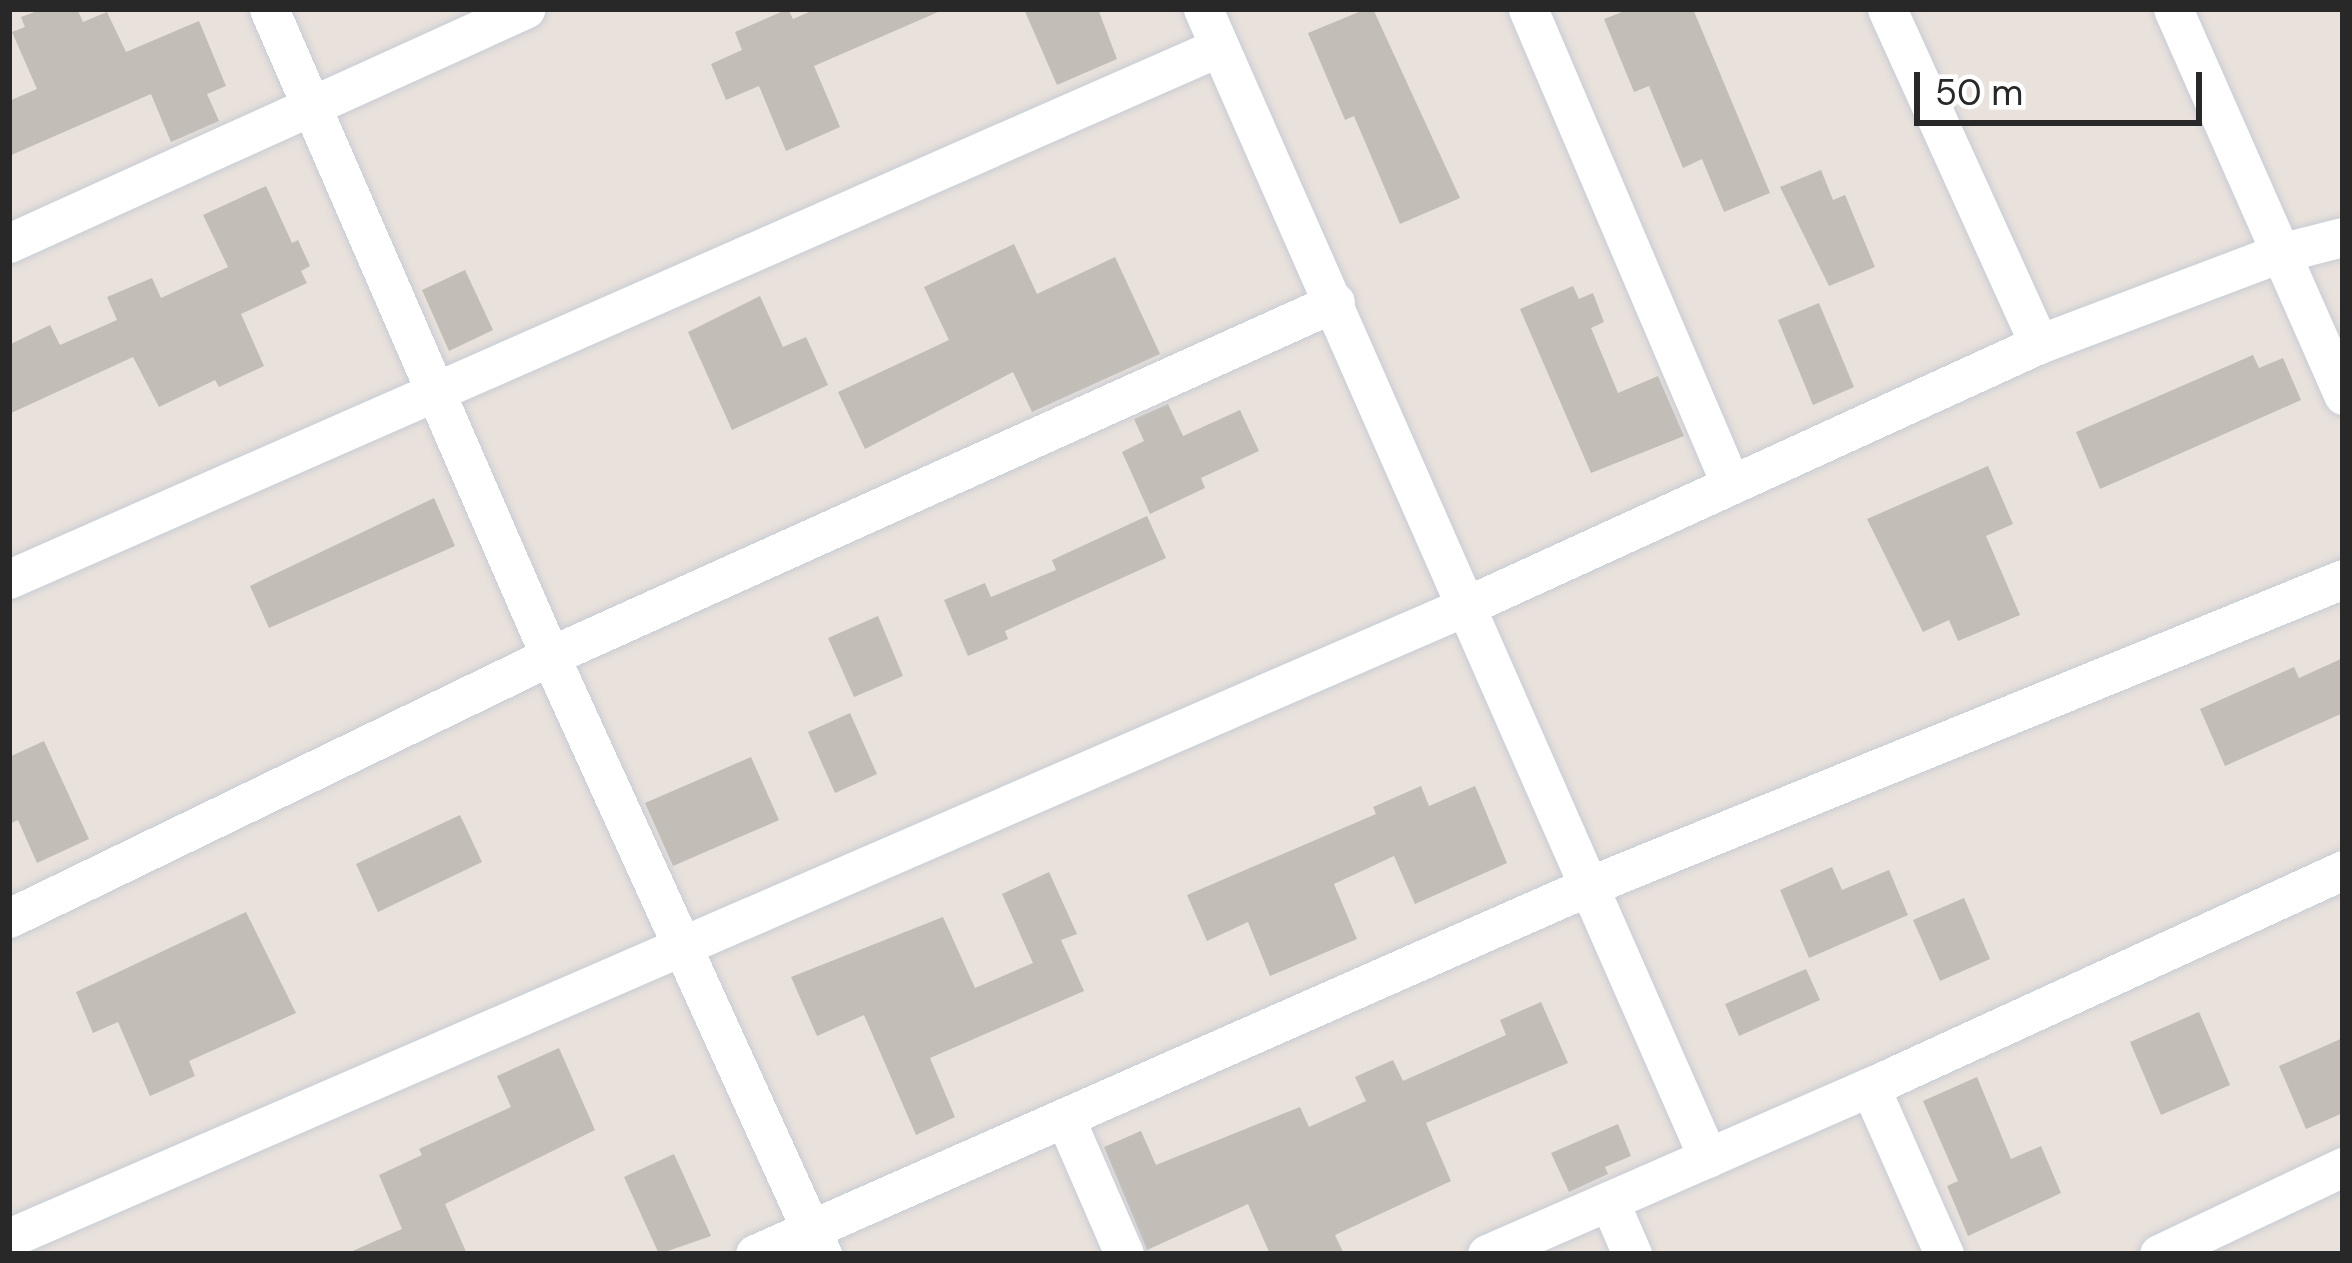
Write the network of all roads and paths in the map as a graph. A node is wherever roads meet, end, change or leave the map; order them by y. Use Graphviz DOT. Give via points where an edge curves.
graph roads {
  1 [pos="269,9"];
  2 [pos="525,9"];
  3 [pos="1203,9"];
  4 [pos="1528,9"];
  5 [pos="1887,9"];
  6 [pos="2173,9"];
  7 [pos="1220,47"];
  8 [pos="312,105"];
  9 [pos="2343,237"];
  10 [pos="9,243"];
  11 [pos="2280,253"];
  12 [pos="1334,302"];
  13 [pos="2039,344"];
  14 [pos="438,389"];
  15 [pos="2343,395"];
  16 [pos="1731,485"];
  17 [pos="9,579"];
  18 [pos="2343,579"];
  19 [pos="1466,606"];
  20 [pos="550,656"];
  21 [pos="2343,870"];
  22 [pos="1588,886"];
  23 [pos="9,918"];
  24 [pos="685,945"];
  25 [pos="1870,1087"];
  26 [pos="1065,1118"];
  27 [pos="1708,1158"];
  28 [pos="2343,1167"];
  29 [pos="1609,1201"];
  30 [pos="9,1238"];
  31 [pos="816,1242"];
  32 [pos="755,1254"];
  33 [pos="1124,1254"];
  34 [pos="1487,1254"];
  35 [pos="1632,1254"];
  36 [pos="1944,1254"];
  37 [pos="2159,1254"];
  1 -- 8 [label="street"];
  2 -- 8 [label="street"];
  3 -- 7 [label="street"];
  4 -- 16 [label="street"];
  5 -- 13 [label="street"];
  6 -- 11 [label="street"];
  7 -- 12 [label="street"];
  7 -- 14 [label="street"];
  8 -- 10 [label="street"];
  8 -- 14 [label="street"];
  9 -- 11 [label="street"];
  11 -- 13 [label="street"];
  11 -- 15 [label="street"];
  12 -- 19 [label="street"];
  12 -- 20 [label="street"];
  13 -- 16 [label="street"];
  14 -- 17 [label="street"];
  14 -- 20 [label="street"];
  16 -- 19 [label="street"];
  18 -- 22 [label="street"];
  19 -- 22 [label="street"];
  19 -- 24 [label="street"];
  20 -- 23 [label="street"];
  20 -- 24 [label="street"];
  21 -- 25 [label="street"];
  22 -- 26 [label="street"];
  22 -- 27 [label="street"];
  24 -- 30 [label="street"];
  24 -- 31 [label="street"];
  25 -- 27 [label="street"];
  25 -- 36 [label="street"];
  26 -- 31 [label="street"];
  26 -- 33 [label="street"];
  27 -- 29 [label="street"];
  28 -- 37 [label="street"];
  29 -- 34 [label="street"];
  29 -- 35 [label="street"];
  31 -- 32 [label="street"];
}
